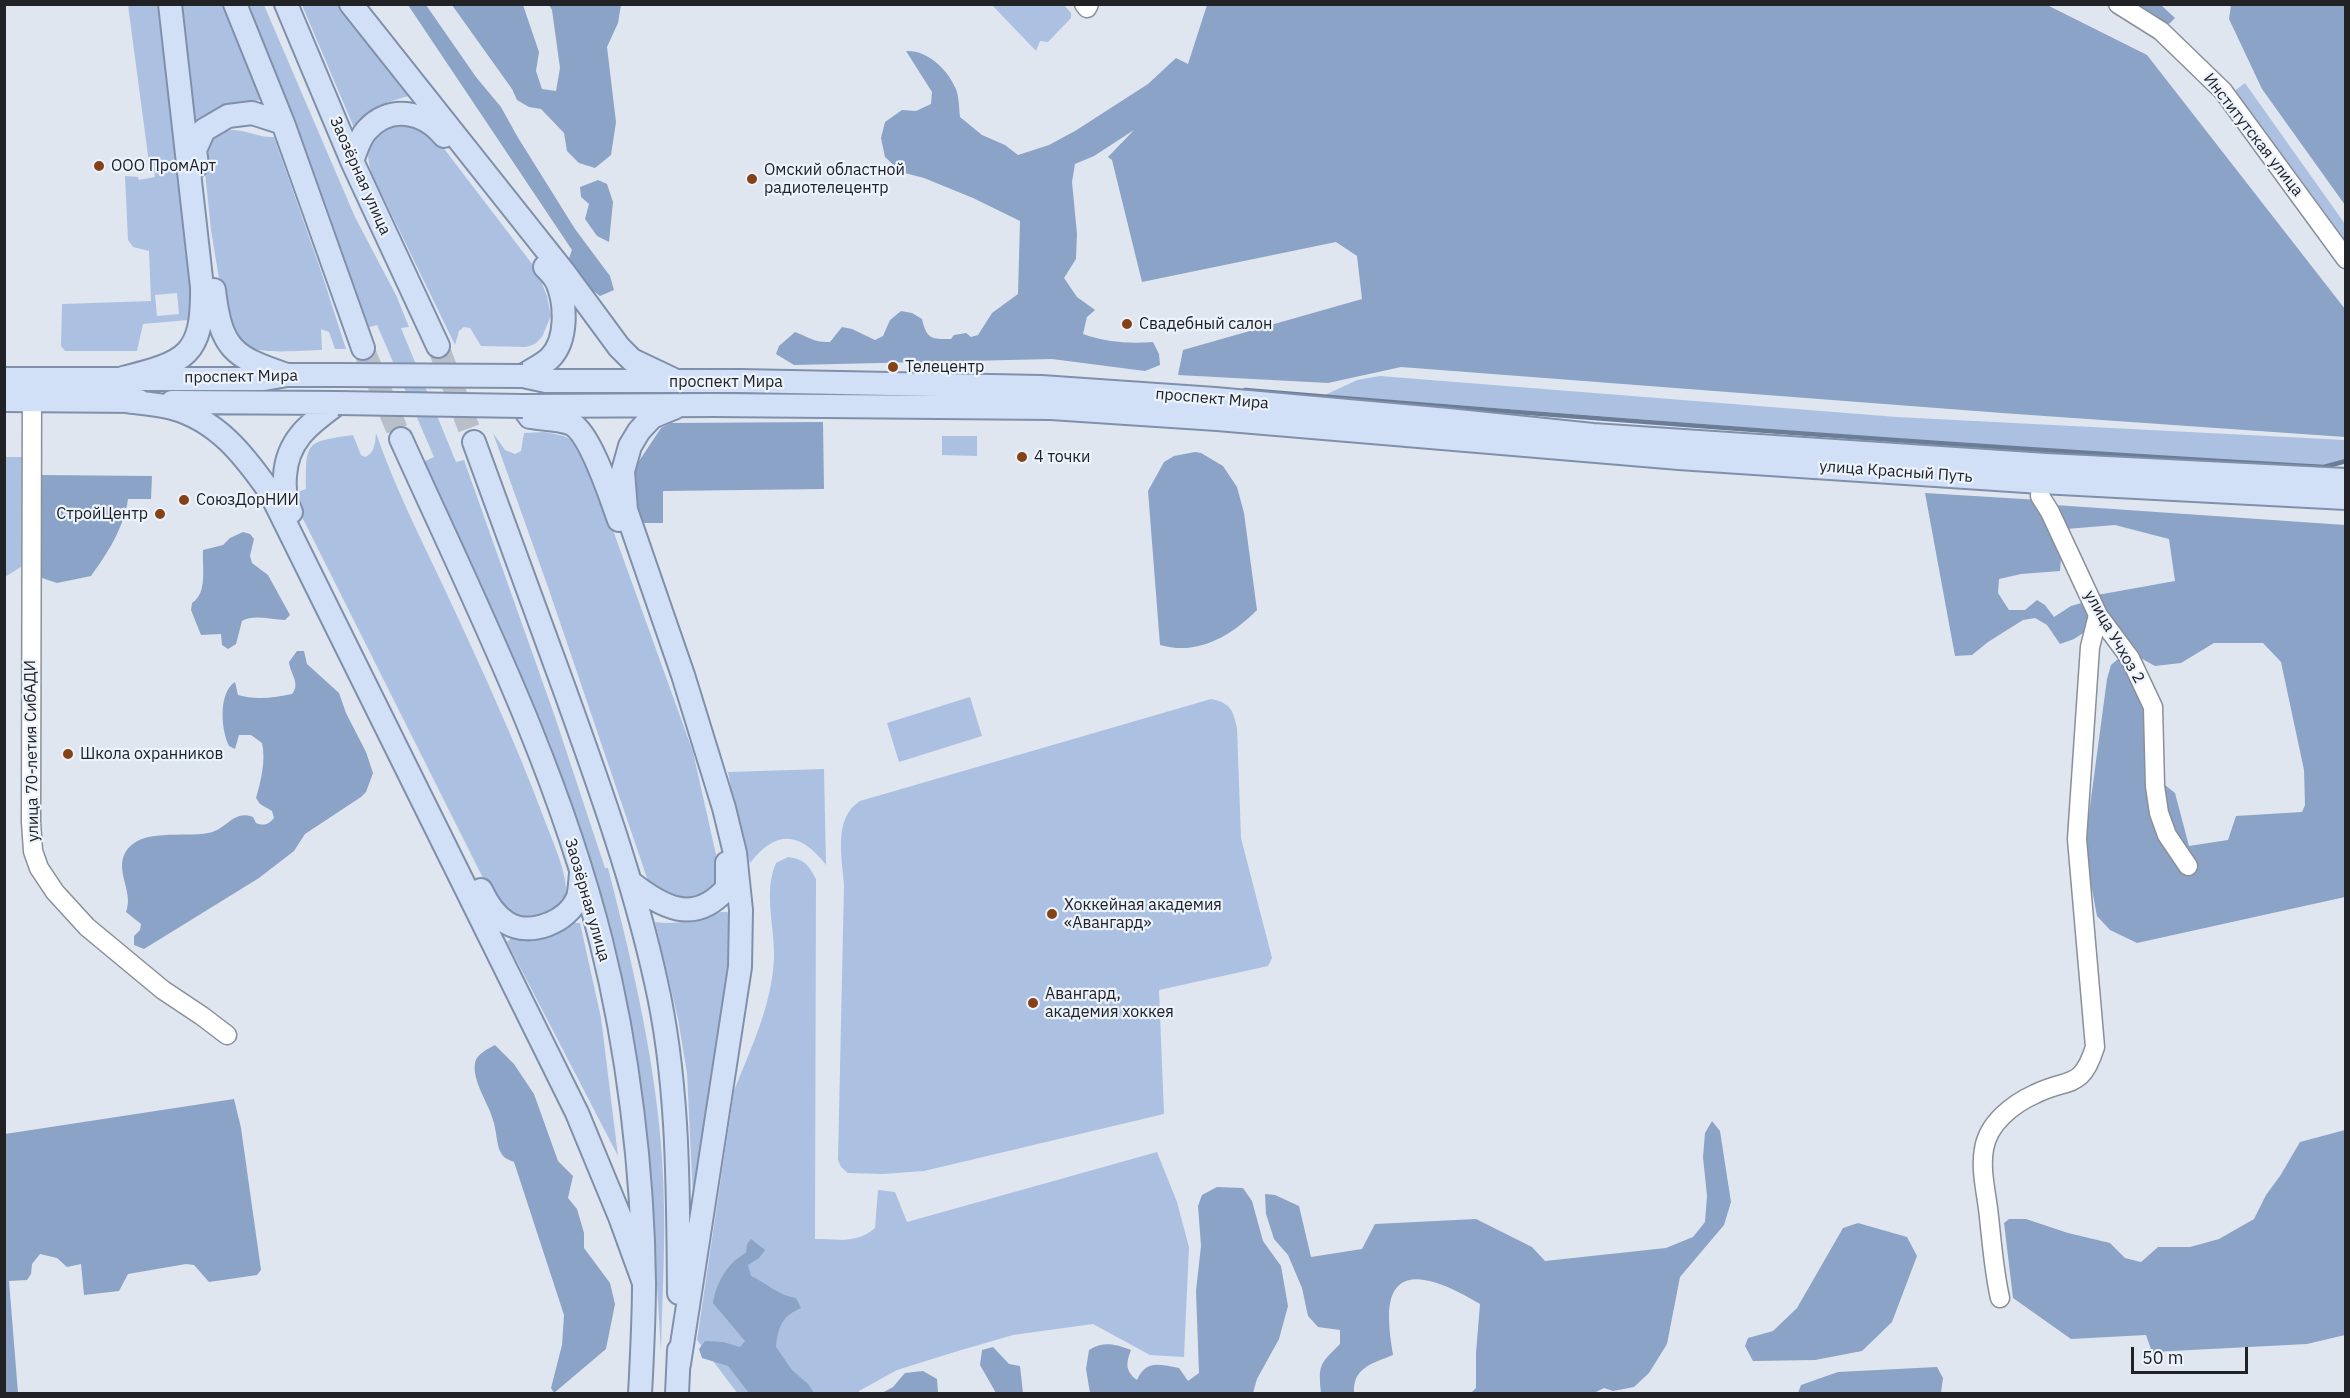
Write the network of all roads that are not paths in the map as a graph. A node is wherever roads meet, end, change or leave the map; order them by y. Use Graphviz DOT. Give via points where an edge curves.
graph roads {
  1 [pos="170,4"];
  2 [pos="235,4"];
  3 [pos="286,4"];
  4 [pos="351,4"];
  5 [pos="1084,4"];
  6 [pos="1089,4"];
  7 [pos="2118,4"];
  8 [pos="283,123"];
  9 [pos="352,161"];
  10 [pos="2346,259"];
  11 [pos="438,346"];
  12 [pos="363,348"];
  13 [pos="286,375"];
  14 [pos="523,376"];
  15 [pos="123,378"];
  16 [pos="4,379"];
  17 [pos="679,382"];
  18 [pos="32,390"];
  19 [pos="4,400"];
  20 [pos="126,401"];
  21 [pos="338,403"];
  22 [pos="681,405"];
  23 [pos="523,406"];
  24 [pos="1447,429"];
  25 [pos="401,439"];
  26 [pos="474,442"];
  27 [pos="2346,480"];
  28 [pos="2041,482"];
  29 [pos="2346,498"];
  30 [pos="2098,615"];
  31 [pos="2188,866"];
  32 [pos="582,872"];
  33 [pos="630,882"];
  34 [pos="227,1035"];
  35 [pos="644,1283"];
  36 [pos="2000,1298"];
  37 [pos="679,1364"];
  38 [pos="640,1394"];
  39 [pos="677,1394"];
  1 -- 15 [label="main road" via="202,286 202,317 186,354 159,369"];
  2 -- 8 [label="main road"];
  3 -- 9 [label="main road, Заозёрная улица"];
  4 -- 17 [label="main road" via="619,347 632,360"];
  5 -- 6 [label="street" via="1087,8"];
  7 -- 10 [label="street, Институтская улица" via="2162,31 2223,91"];
  8 -- 12 [label="main road"];
  8 -- 13 [label="main road" via="252,113 228,116 204,130 195,150 220,329 242,358"];
  9 -- 11 [label="main road, Заозёрная улица"];
  9 -- 14 [label="main road" via="367,130 388,115 412,114 434,124 557,282 564,309 561,342 550,358"];
  13 -- 14 [label="main road, проспект Мира, bridge"];
  13 -- 15 [label="main road, проспект Мира" via="264,379"];
  14 -- 17 [label="main road, проспект Мира" via="546,381"];
  15 -- 18 [label="main road, проспект Мира"];
  16 -- 18 [label="main road, проспект Мира"];
  17 -- 24 [label="main road, проспект Мира" via="1041,387 1215,399"];
  18 -- 19 [label="main road, проспект Мира"];
  18 -- 20 [label="main road, проспект Мира"];
  18 -- 34 [label="street, улица 70-летия СибАДИ" via="33,851 55,892 87,927 163,990"];
  20 -- 21 [label="main road, проспект Мира"];
  20 -- 35 [label="main road" via="170,407 207,422 237,448 270,492 577,1113"];
  21 -- 23 [label="main road, проспект Мира, bridge"];
  21 -- 32 [label="main road" via="294,443 285,472 288,507 489,907 520,928 548,924 561,919 578,897"];
  22 -- 23 [label="main road, проспект Мира"];
  22 -- 24 [label="main road, проспект Мира" via="1051,408"];
  22 -- 37 [label="main road" via="652,417 630,446 623,471 626,510 724,808 735,854 741,910 740,967"];
  23 -- 33 [label="main road" via="530,417 571,424 593,453 675,677 727,859 727,888 708,904 693,908 668,907"];
  24 -- 27 [label="main road, улица Красный Путь"];
  24 -- 28 [label="main road, улица Красный Путь" via="1679,458"];
  25 -- 32 [label="main road, Заозёрная улица" via="536,739"];
  26 -- 33 [label="main road" via="599,783"];
  28 -- 29 [label="main road, улица Красный Путь"];
  28 -- 30 [label="street, улица Учхоз 2" via="2040,496"];
  30 -- 31 [label="street, улица Учхоз 2" via="2130,658 2153,707 2159,813 2167,835"];
  30 -- 36 [label="street" via="2090,647 2077,839 2095,1047 2089,1067 2080,1077 2036,1093 2014,1107 1998,1119 1984,1147"];
  32 -- 35 [label="main road, Заозёрная улица" via="601,942 630,1097"];
  33 -- 37 [label="main road" via="657,983 669,1059 678,1186"];
  35 -- 38 [label="main road, Заозёрная улица"];
  37 -- 39 [label="main road"];
}
